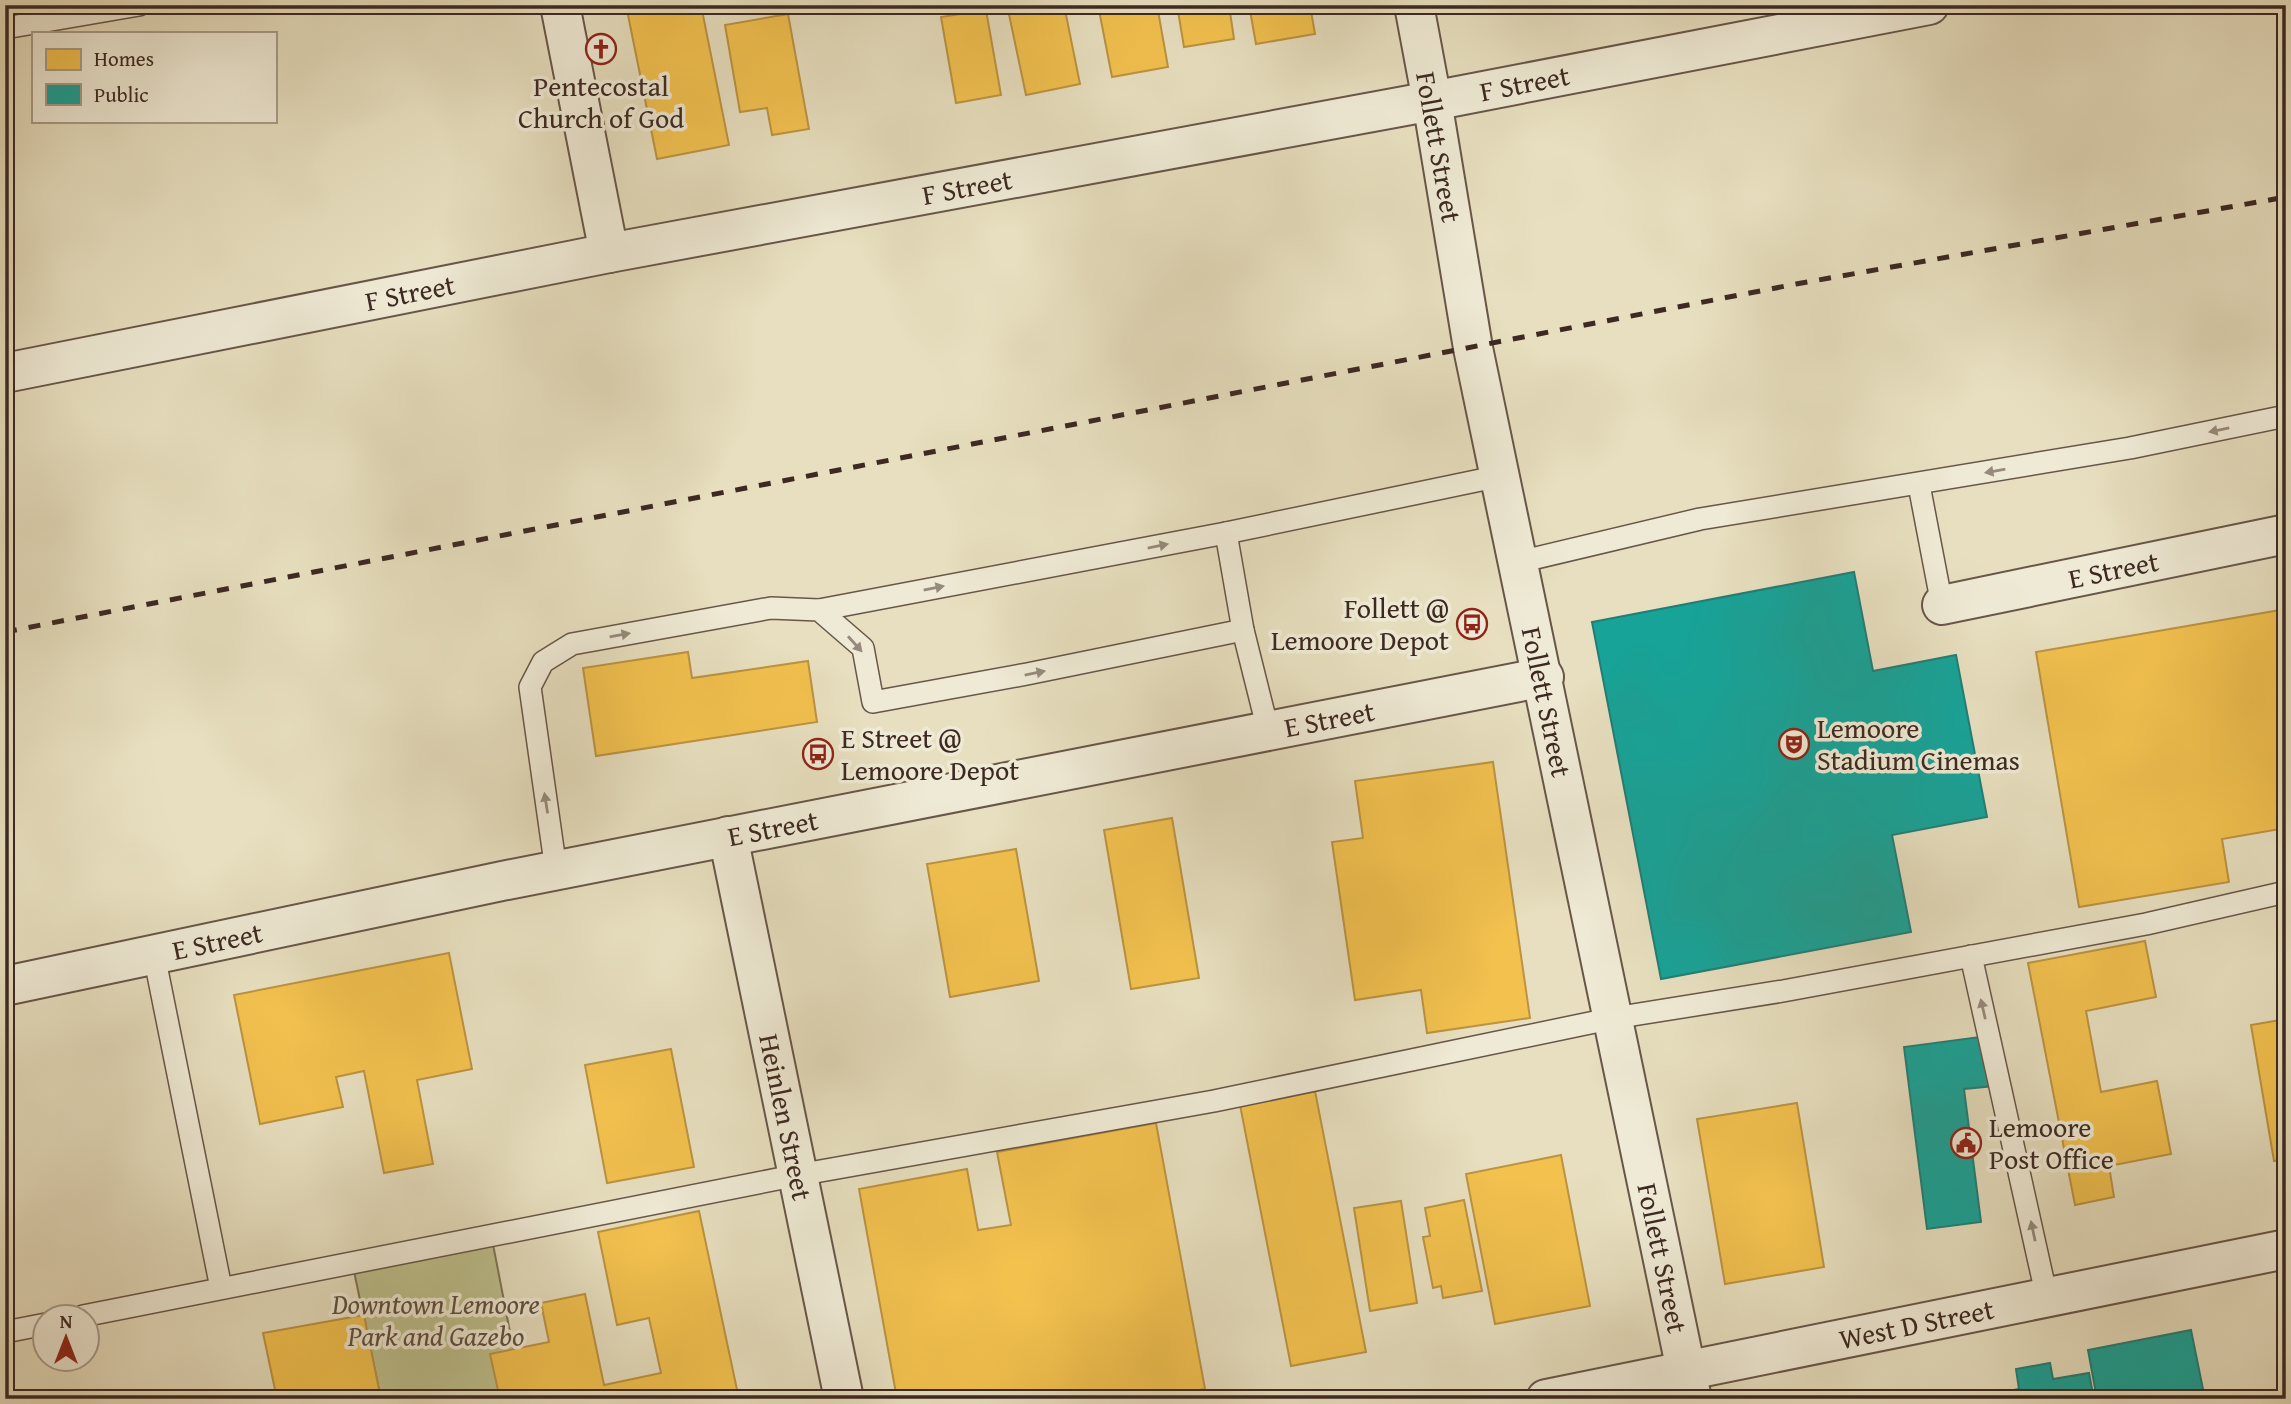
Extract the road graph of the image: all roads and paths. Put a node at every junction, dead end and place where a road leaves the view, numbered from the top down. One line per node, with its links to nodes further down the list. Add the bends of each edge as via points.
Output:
1 (139, 5): 5 (lane)
2 (560, 5): 7 (street)
3 (1415, 5): 6 (street, Follett Street)
4 (1929, 5): 6 (street, F Street)
5 (5, 28)
6 (1432, 101): 7 (street, F Street); 10 (street, Follett Street, via 1473,348)
7 (609, 253): 8 (street, F Street)
8 (5, 373)
9 (2286, 416): 11 (lane, one-way to 11)
10 (1500, 476): 12 (lane); 14 (street, Follett Street)
11 (1919, 485): 14 (lane, via 1700,519); 15 (lane)
12 (1226, 533): 16 (lane, one-way to 12); 17 (lane)
13 (2286, 534): 15 (street, E Street)
14 (1519, 562): 18 (street, Follett Street)
15 (1942, 605)
16 (819, 610): 17 (lane, one-way to 17, via 863,648 873,702); 21 (lane, one-way to 16, via 530,687 543,662 572,644 771,608)
17 (1243, 630): 19 (lane)
18 (1544, 677): 19 (street, E Street); 26 (street, Follett Street)
19 (1268, 730): 20 (street, E Street)
20 (728, 836): 21 (street, E Street); 27 (street, Heinlen Street)
21 (556, 870): 23 (street, E Street)
22 (2286, 892): 24 (lane)
23 (154, 955): 25 (street, E Street); 29 (lane)
24 (1971, 956): 26 (lane); 30 (lane, one-way to 24)
25 (5, 986)
26 (1614, 1018): 27 (lane, via 1214,1101); 34 (street, Follett Street)
27 (798, 1175): 29 (lane); 35 (street, Heinlen Street)
28 (2286, 1249): 30 (street, West D Street)
29 (221, 1288): 31 (lane)
30 (2047, 1298): 34 (street, West D Street)
31 (102, 1313)
32 (32, 1327): 33 (lane)
33 (5, 1332)
34 (1690, 1385): 36 (street, West D Street)
35 (844, 1399)
36 (1546, 1399)

